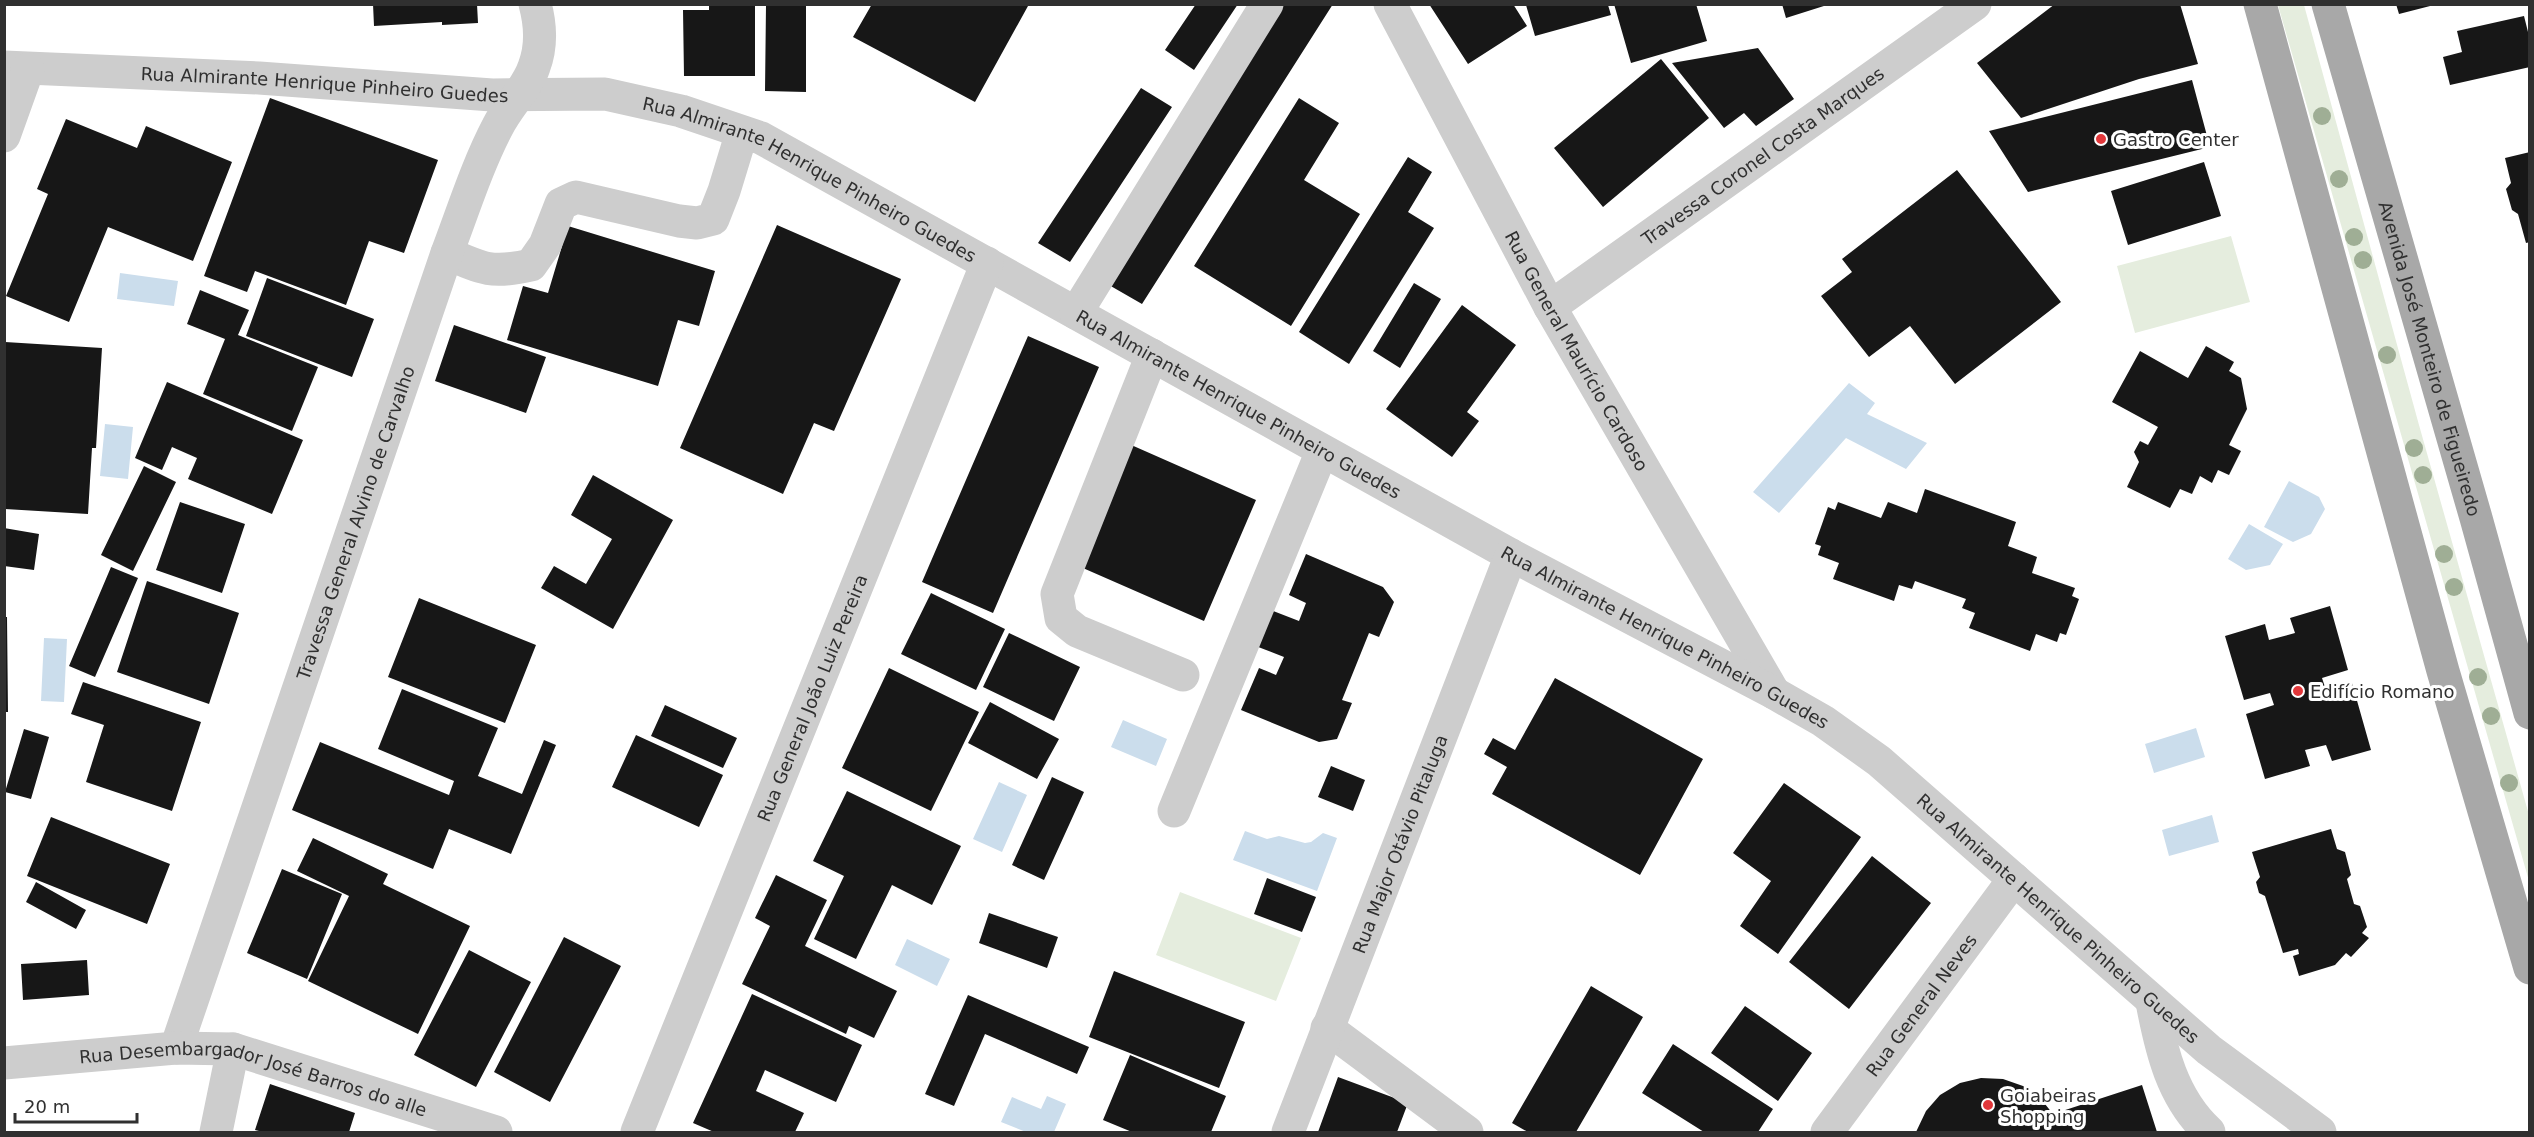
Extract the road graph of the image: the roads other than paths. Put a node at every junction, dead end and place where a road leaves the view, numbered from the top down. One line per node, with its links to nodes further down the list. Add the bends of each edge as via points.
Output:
1 (535, 4): 8 (street, Travessa General Alvino de Carvalho, via 541,25 540,44 534,69)
2 (1267, 4): 14 (street)
3 (1390, 4): 13 (street, Rua General Maurício Cardoso)
4 (1975, 4): 13 (street, Travessa Coronel Costa Marques)
5 (2260, 4): 23 (main road, via 2443,671)
6 (2328, 4): 20 (main road, Avenida José Monteiro de Figueiredo)
7 (16, 68): 8 (street, Rua Almirante Henrique Pinheiro Guedes, via 259,78); 10 (street)
8 (518, 95): 9 (street, Rua Almirante Henrique Pinheiro Guedes, via 605,94 681,111); 11 (street, Travessa General Alvino de Carvalho, via 481,161)
9 (742, 132): 11 (street, via 713,219 697,223 679,221 576,197 561,204 545,245 531,265 506,270 480,268); 12 (street, Rua Almirante Henrique Pinheiro Guedes, via 761,138)
10 (4, 136)
11 (447, 253): 26 (street, Travessa General Alvino de Carvalho)
12 (987, 263): 14 (street, Rua Almirante Henrique Pinheiro Guedes); 31 (street, Rua General João Luiz Pereira)
13 (1551, 307): 19 (street, Rua General Maurício Cardoso)
14 (1076, 313): 15 (street, Rua Almirante Henrique Pinheiro Guedes)
15 (1152, 356): 16 (street, Rua Almirante Henrique Pinheiro Guedes); 18 (street, via 1057,594 1061,618 1077,631)
16 (1322, 451): 17 (street, Rua Almirante Henrique Pinheiro Guedes); 21 (street)
17 (1511, 555): 19 (street, Rua Almirante Henrique Pinheiro Guedes); 25 (street, Rua Major Otávio Pitaluga)
18 (1183, 675)
19 (1774, 693): 22 (street, Rua Almirante Henrique Pinheiro Guedes, via 1823,721 1879,761)
20 (2529, 713)
21 (1173, 811)
22 (2014, 879): 24 (street, Rua Almirante Henrique Pinheiro Guedes); 34 (street, Rua General Neves)
23 (2529, 968)
24 (2152, 1002): 35 (street, via 2170,1075 2182,1101); 36 (street, Rua Almirante Henrique Pinheiro Guedes, via 2209,1050)
25 (1327, 1028): 32 (street, Rua Major Otávio Pitaluga); 33 (street)
26 (177, 1048): 27 (street, Rua Desembargador José Barros do alle); 28 (street, Rua Desembargador José Barros do alle)
27 (233, 1049): 29 (street); 30 (street, Rua Desembargador José Barros do alle)
28 (4, 1063)
29 (216, 1132)
30 (496, 1132)
31 (637, 1132)
32 (1288, 1132)
33 (1467, 1132)
34 (1827, 1132)
35 (2209, 1132)
36 (2320, 1132)

